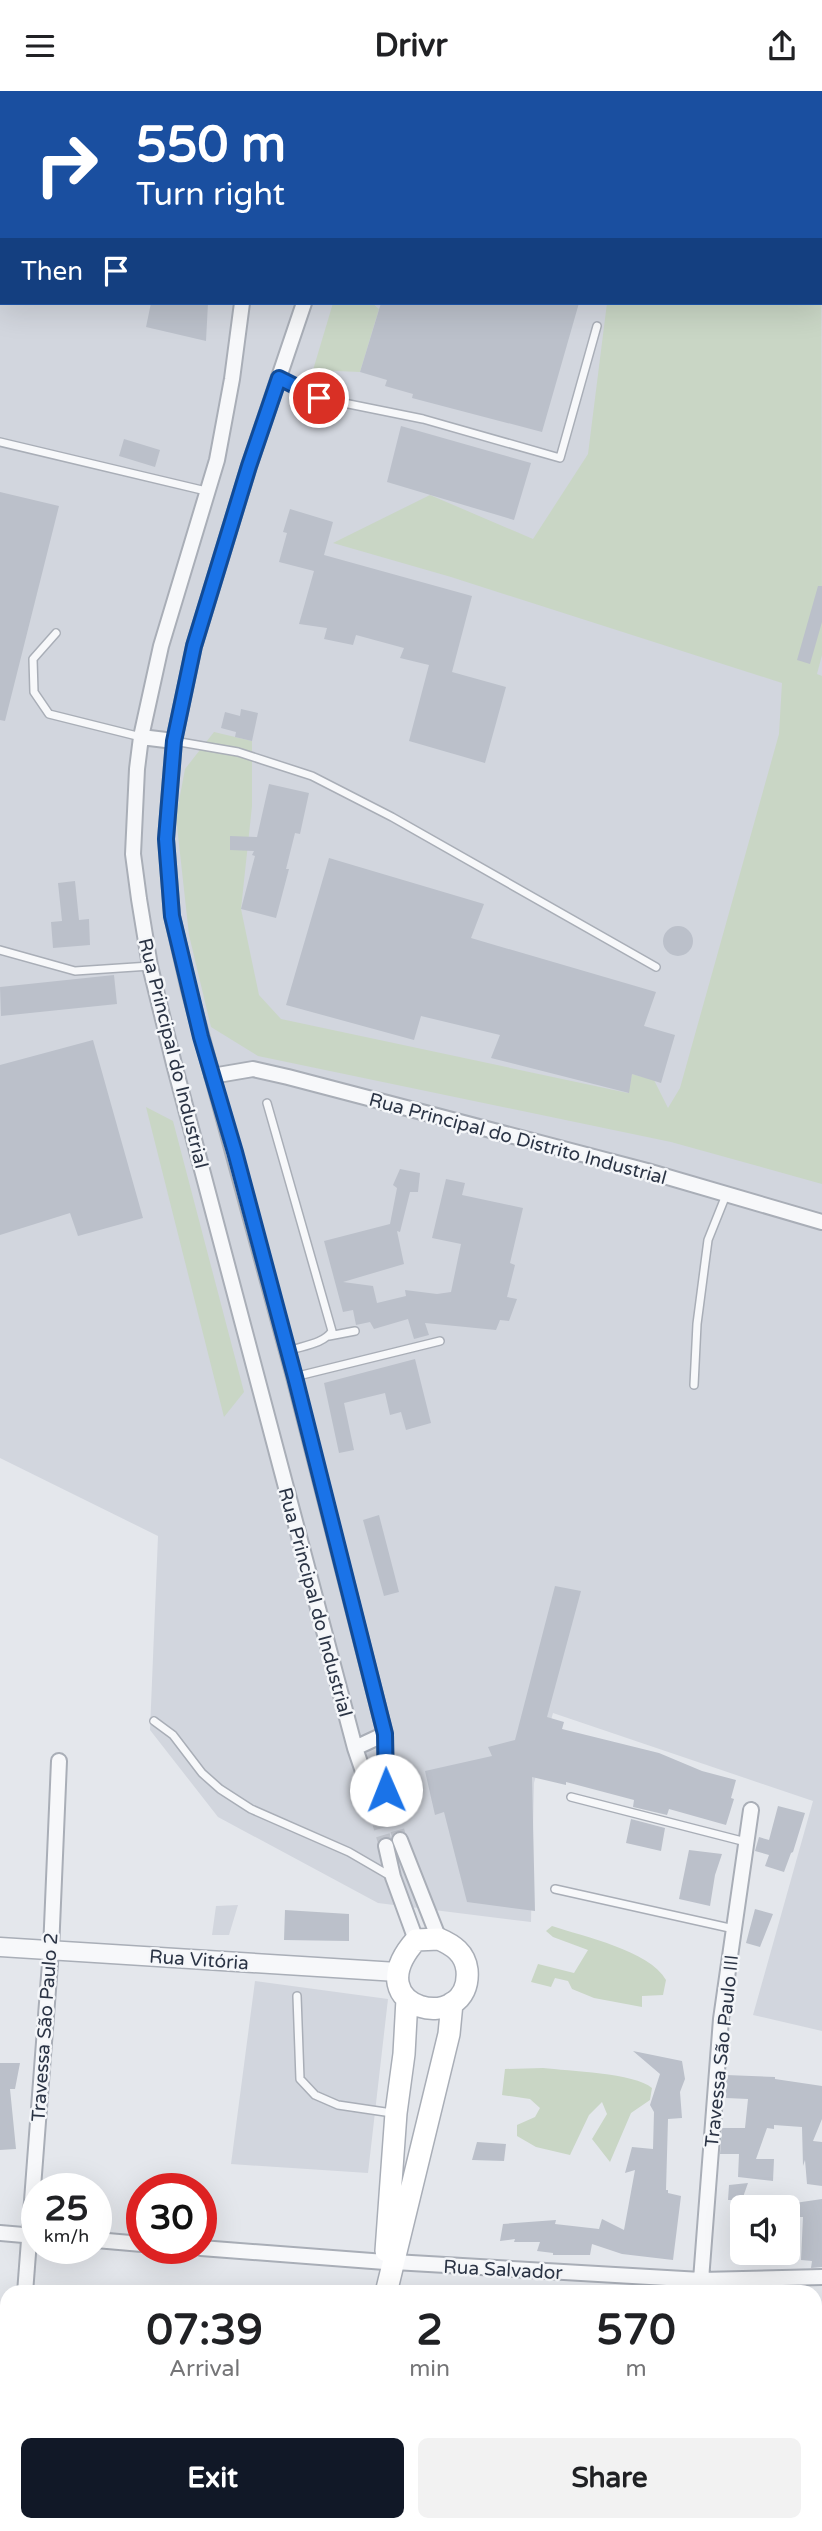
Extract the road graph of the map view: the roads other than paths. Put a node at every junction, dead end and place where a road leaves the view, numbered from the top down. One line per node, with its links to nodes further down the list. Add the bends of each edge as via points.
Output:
1 (242, 305): 6 (street, Rua Principal do Industrial, via 217,460)
2 (303, 305): 4 (street, Rua Principal do Industrial)
3 (597, 326): 4 (lane, via 560,459 423,419 319,398)
4 (279, 378): 9 (street, Rua Principal do Industrial, via 194,646)
5 (0, 442): 6 (lane)
6 (206, 491): 8 (street, Rua Principal do Industrial, via 160,646)
7 (56, 633): 8 (lane, via 33,659 34,692 49,714)
8 (141, 737): 9 (street); 11 (street, Rua Principal do Industrial, via 133,854)
9 (174, 741): 12 (lane, via 238,751 312,776); 13 (street, Rua Principal do Industrial, via 166,839 172,916)
10 (0, 950): 11 (lane, via 75,971)
11 (150, 966): 25 (street, Rua Principal do Industrial)
12 (656, 967)
13 (212, 1076): 15 (street, Rua Principal do Distrito Industrial, via 253,1069); 20 (street, Rua Principal do Industrial)
14 (267, 1103): 18 (lane, via 332,1331)
15 (726, 1195): 16 (street, Rua Principal do Distrito Industrial); 22 (lane, via 708,1240)
16 (822, 1222)
17 (355, 1331): 18 (lane)
18 (329, 1336): 20 (lane)
19 (440, 1341): 21 (lane)
20 (288, 1350): 21 (street, Rua Principal do Industrial)
21 (295, 1377): 24 (street, Rua Principal do Industrial)
22 (694, 1385)
23 (154, 1721): 34 (lane, via 173,1735 220,1789 251,1809 349,1852)
24 (385, 1734): 25 (street); 27 (street, Rua Principal do Industrial)
25 (355, 1748): 28 (street, Rua Principal do Industrial)
26 (59, 1761): 40 (street, Travessa São Paulo 2)
27 (386, 1790)
28 (371, 1795)
29 (571, 1797): 32 (lane)
30 (751, 1810): 32 (street, Travessa São Paulo III)
31 (400, 1840): 38 (street)
32 (746, 1842): 36 (street, Travessa São Paulo III)
33 (386, 1846): 34 (street)
34 (393, 1877): 37 (street)
35 (555, 1889): 36 (lane)
36 (734, 1929): 56 (street, Travessa São Paulo III, via 721,2018)
37 (416, 1940): 38 (main road); 41 (main road, via 403,1955)
38 (439, 1940): 44 (main road, via 452,1944 467,1967 462,1993)
39 (0, 1947): 40 (street, Rua Vitória)
40 (51, 1950): 41 (street, Rua Vitória); 46 (street, Travessa São Paulo 2)
41 (397, 1972): 43 (main road)
42 (297, 1996): 45 (lane, via 300,2079 315,2095 338,2105)
43 (407, 1999): 44 (main road, via 430,2009); 45 (main road)
44 (452, 2003): 50 (main road, via 449,2034)
45 (396, 2113): 50 (main road)
46 (37, 2173)
47 (0, 2233): 48 (street)
48 (21, 2235)
49 (217, 2249): 50 (street, Rua Salvador)
50 (389, 2262): 54 (main road); 55 (street, Rua Salvador)
51 (29, 2264): 53 (street, Travessa São Paulo 2)
52 (822, 2277): 57 (street, Rua Salvador)
53 (26, 2285)
54 (385, 2285)
55 (688, 2285)
56 (701, 2285)
57 (714, 2285)

